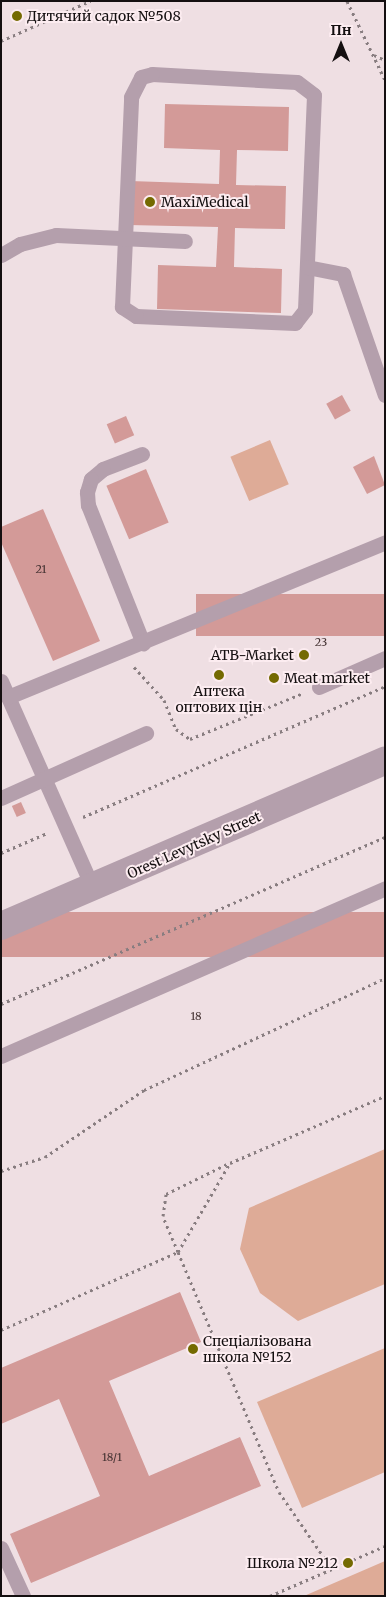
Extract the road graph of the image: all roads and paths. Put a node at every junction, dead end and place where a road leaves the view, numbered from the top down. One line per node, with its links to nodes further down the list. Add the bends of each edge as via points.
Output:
1 (90, 1): 3 (path)
2 (347, 1): 4 (path)
3 (1, 41)
4 (373, 55): 5 (path); 6 (path)
5 (385, 60)
6 (385, 80)
7 (123, 236): 8 (lane); 9 (lane, via 56,235 20,244); 10 (lane, via 120,297 122,307 136,316 295,323 305,310); 10 (lane, via 131,97 141,77 296,82 307,87 317,105)
8 (185, 241)
9 (1, 255)
10 (307, 267): 11 (lane, via 344,274)
11 (385, 395)
12 (142, 454): 14 (lane, via 103,469 91,479 87,492 88,505)
13 (385, 542): 14 (lane)
14 (143, 643): 15 (lane)
15 (120, 652): 19 (path, via 164,700 176,728 190,739); 20 (lane)
16 (385, 658): 19 (lane)
17 (1, 681): 20 (lane)
18 (385, 686): 24 (path)
19 (319, 687)
20 (8, 697): 24 (lane)
21 (146, 733): 23 (lane)
22 (385, 761): 28 (street, Orest Levytsky Street)
23 (1, 798)
24 (65, 825): 26 (path); 28 (lane)
25 (385, 837): 31 (path)
26 (1, 853)
27 (385, 888): 32 (lane)
28 (93, 889): 29 (street, Orest Levytsky Street)
29 (1, 926)
30 (385, 978): 35 (path, via 144,1090 45,1157)
31 (1, 1004)
32 (1, 1056)
33 (385, 1096): 34 (path)
34 (230, 1163): 36 (path); 36 (path, via 166,1194 163,1216)
35 (1, 1171)
36 (178, 1252): 37 (path); 40 (path, via 279,1492)
37 (1, 1330)
38 (385, 1546): 40 (path)
39 (1, 1548): 41 (lane)
40 (332, 1569): 42 (path)
41 (23, 1596)
42 (270, 1596)

